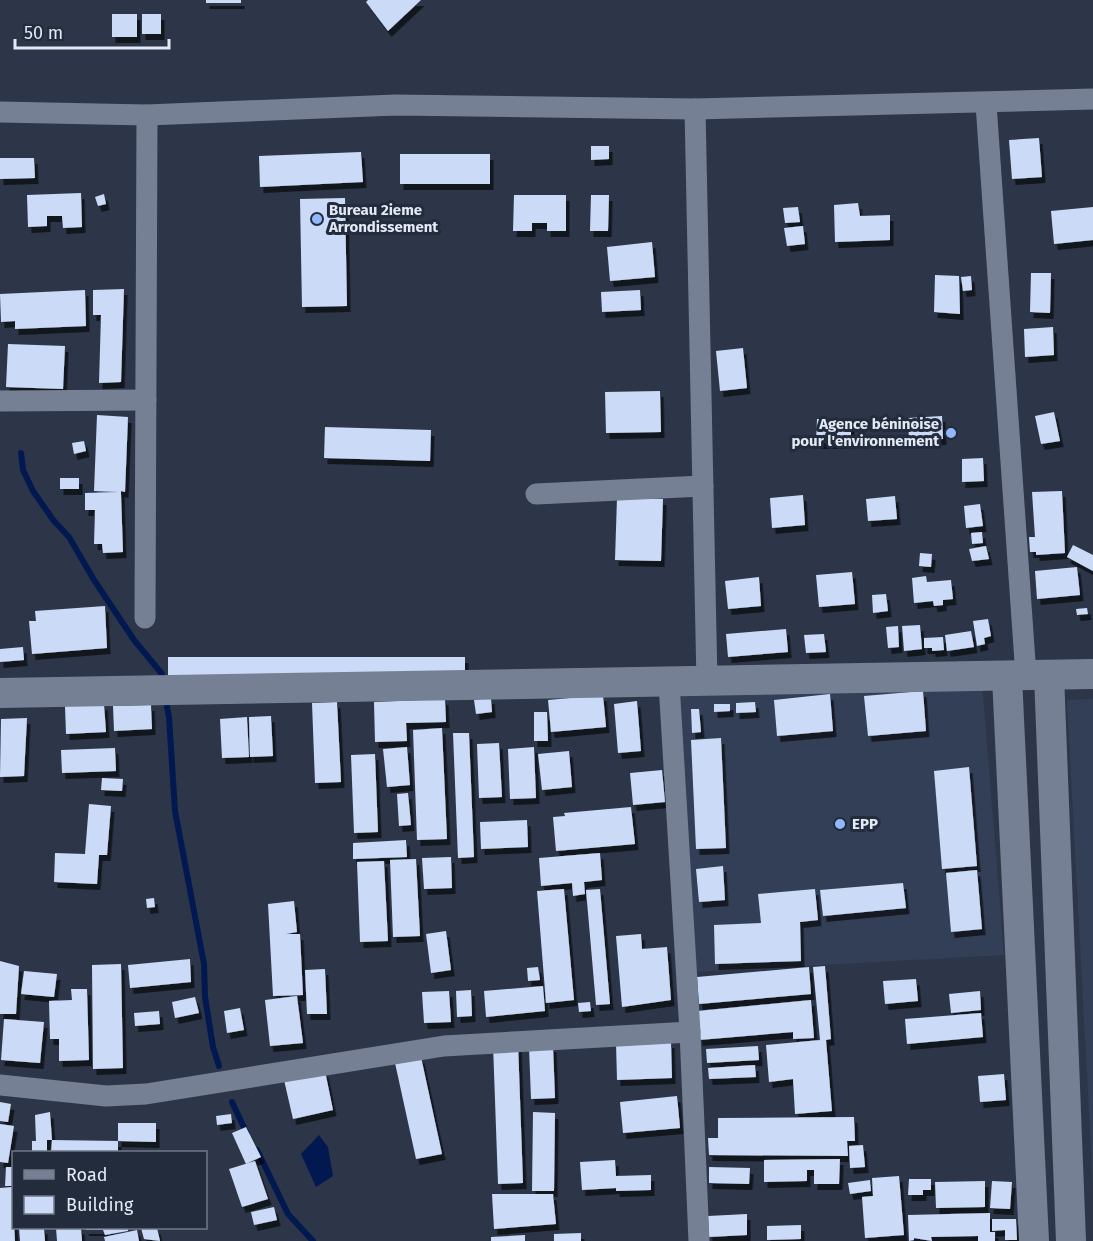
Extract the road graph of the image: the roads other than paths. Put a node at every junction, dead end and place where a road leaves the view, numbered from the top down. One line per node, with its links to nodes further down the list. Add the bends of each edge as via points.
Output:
1 (1093, 99): 2 (street)
2 (986, 104): 3 (street); 12 (street)
3 (695, 109): 5 (street, via 396,105); 8 (street)
4 (0, 112): 5 (street)
5 (147, 115): 6 (street)
6 (146, 400): 7 (street); 10 (street)
7 (0, 401)
8 (703, 486): 9 (street); 13 (street)
9 (536, 494)
10 (145, 618)
11 (1093, 674): 12 (street)
12 (1028, 676): 13 (street); 19 (street); 20 (street)
13 (707, 682): 14 (street)
14 (669, 683): 15 (street); 16 (street)
15 (0, 693)
16 (690, 1032): 17 (street, via 444,1046 146,1094 106,1096); 18 (street)
17 (0, 1085)
18 (699, 1241)
19 (1034, 1241)
20 (1071, 1241)

